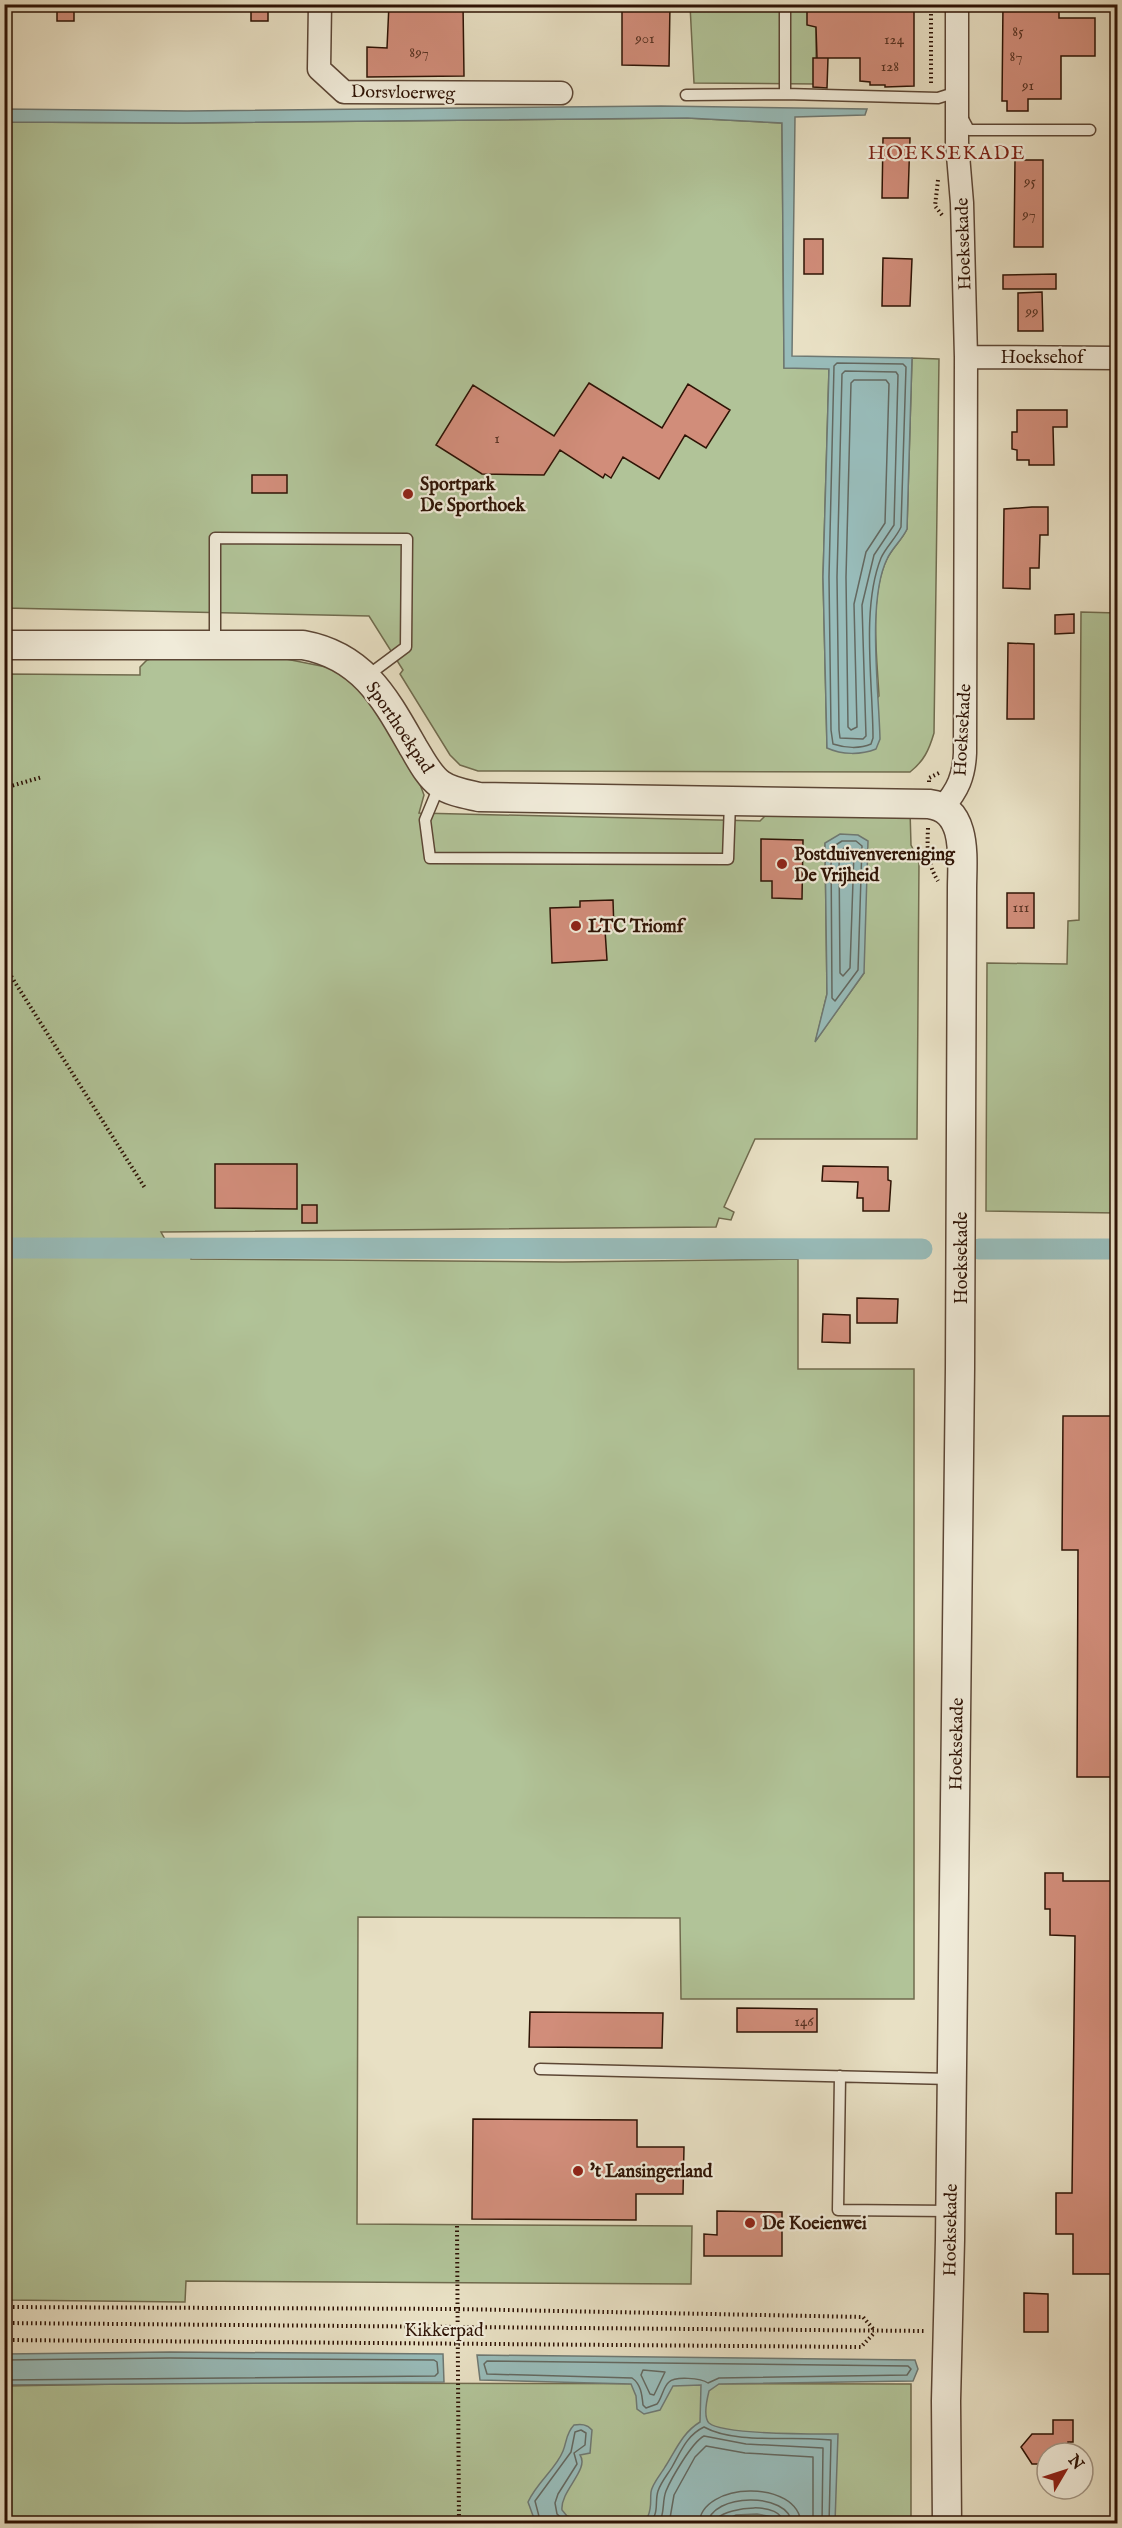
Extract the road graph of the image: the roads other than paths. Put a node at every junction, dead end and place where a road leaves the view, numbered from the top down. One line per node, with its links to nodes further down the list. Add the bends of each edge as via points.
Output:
1 (320, 4): 4 (street, Dorsvloerweg, via 319,69 344,92)
2 (785, 4): 5 (lane)
3 (957, 4): 7 (street, Hoeksekade)
4 (561, 93)
5 (785, 94): 6 (lane); 7 (lane)
6 (686, 95)
7 (951, 99): 8 (lane, via 969,130); 9 (street, Hoeksekade)
8 (1090, 130)
9 (966, 357): 10 (street, Hoeksehof); 16 (street, Hoeksekade, via 964,765 958,787)
10 (1118, 358)
11 (4, 645): 12 (street, Sporthoekpad)
12 (215, 645): 13 (street, Sporthoekpad, via 303,645 325,649); 13 (lane, via 215,538 407,539 406,647)
13 (367, 677): 14 (street, Sporthoekpad, via 387,701 427,771)
14 (440, 784): 15 (street, Sporthoekpad, via 479,797); 15 (lane, via 425,820 430,858 728,859)
15 (730, 801): 16 (street, Sporthoekpad)
16 (943, 807): 19 (street, Hoeksekade, via 961,836 962,889)
17 (540, 2069): 18 (lane)
18 (840, 2076): 19 (lane); 20 (lane, via 838,2210)
19 (951, 2079): 20 (street, Hoeksekade)
20 (950, 2211): 21 (street, Hoeksekade)
21 (947, 2523)

